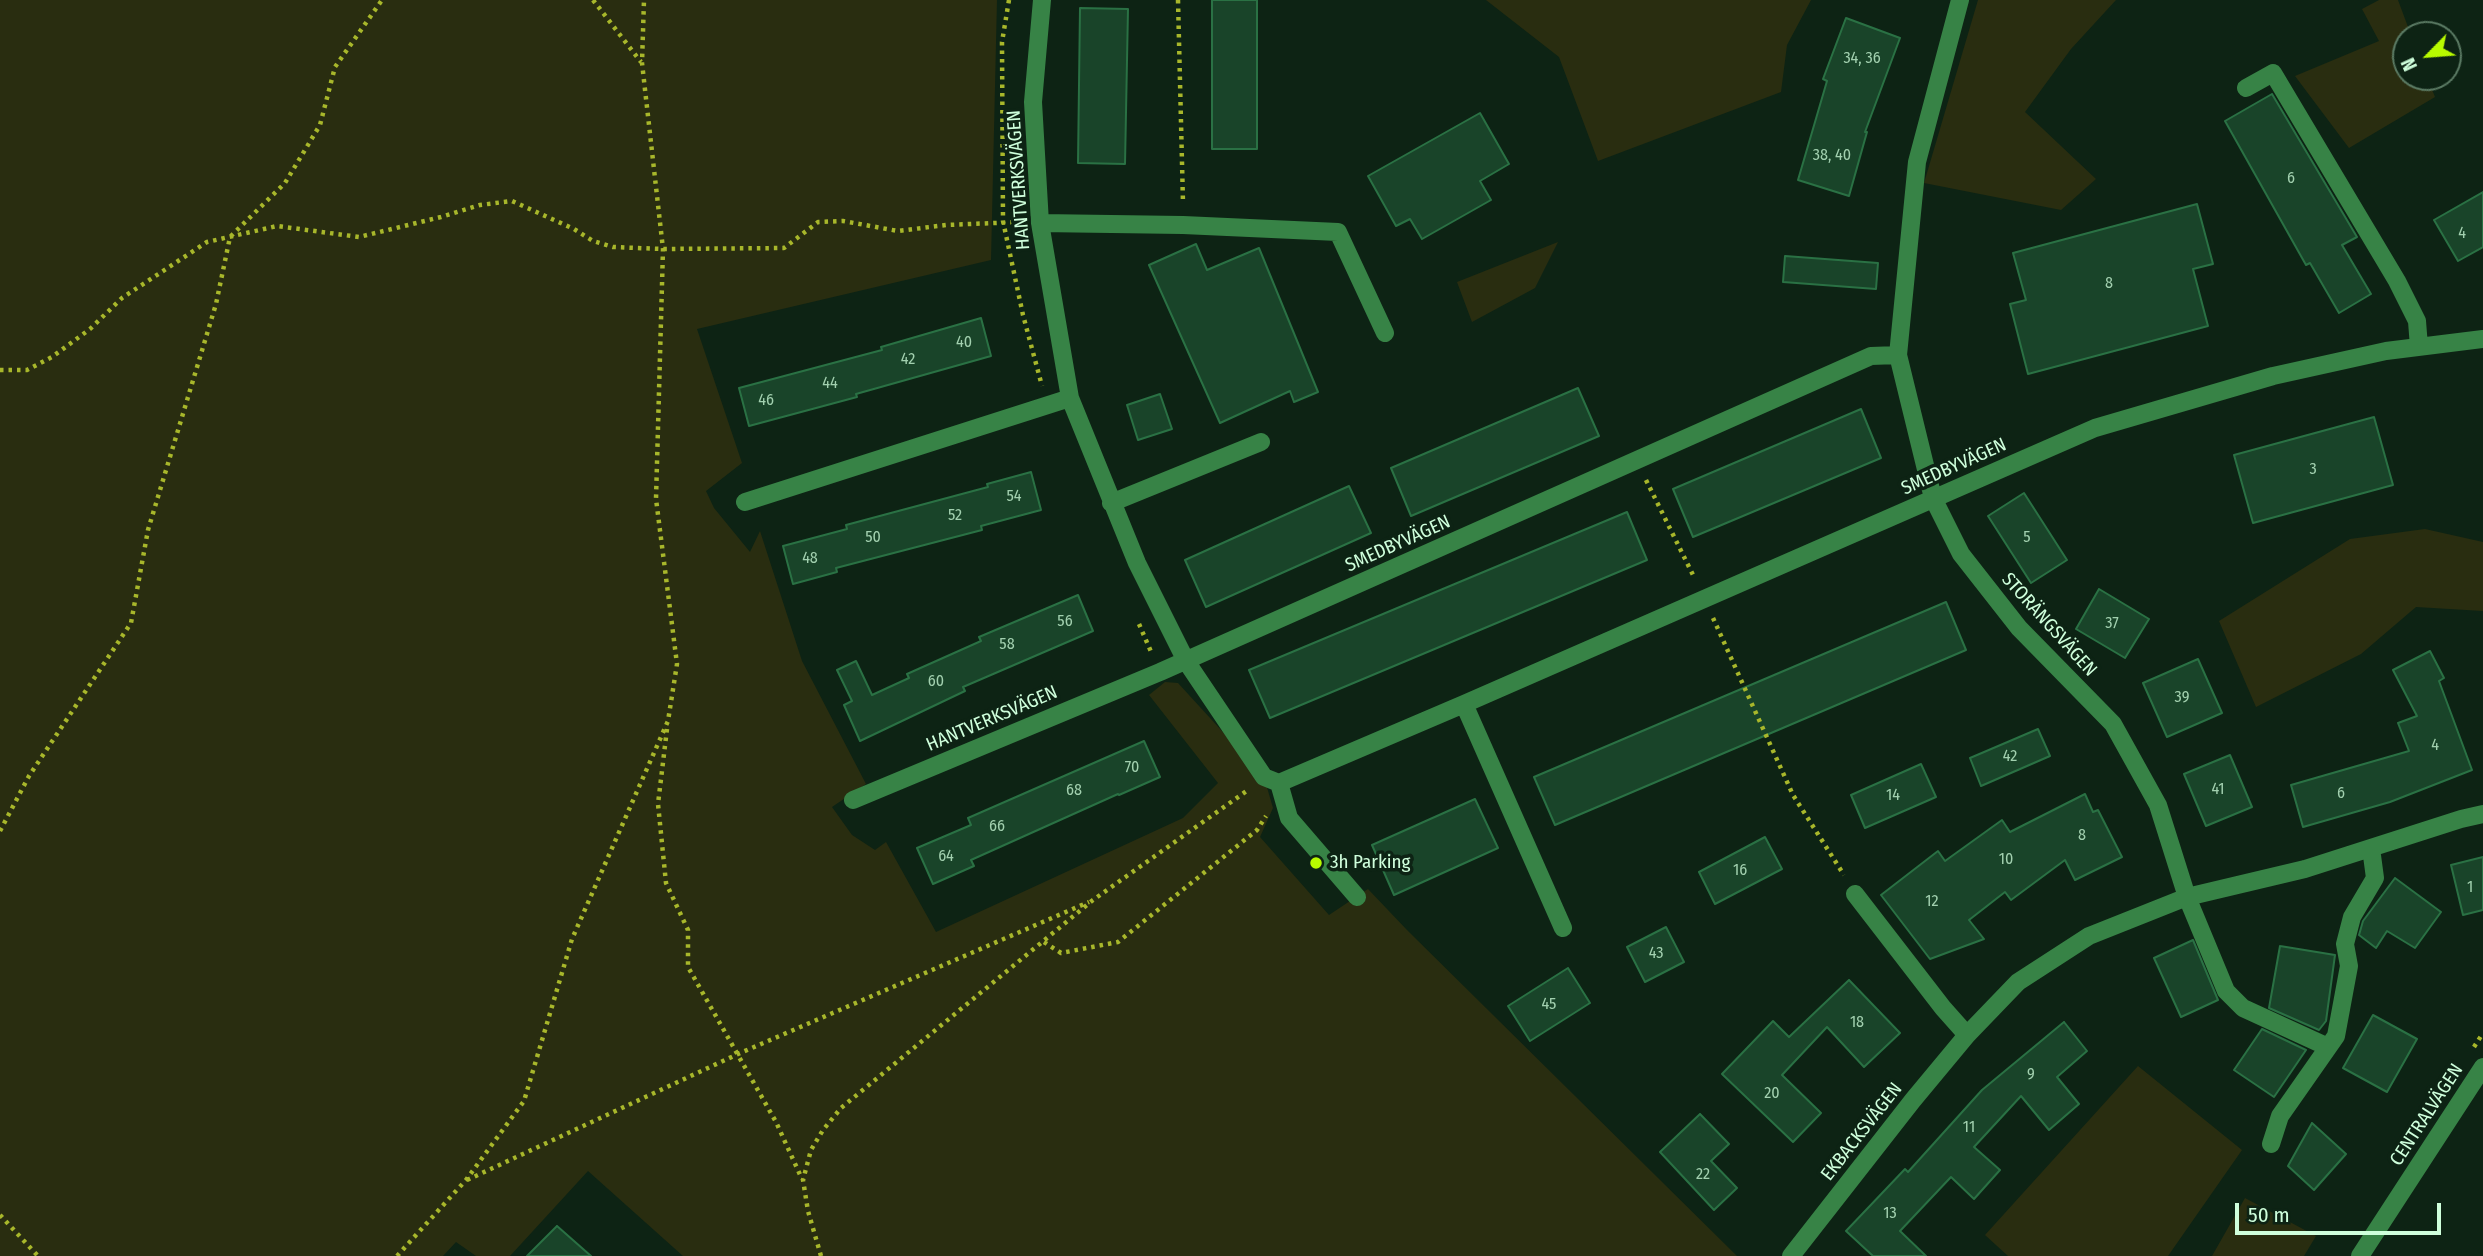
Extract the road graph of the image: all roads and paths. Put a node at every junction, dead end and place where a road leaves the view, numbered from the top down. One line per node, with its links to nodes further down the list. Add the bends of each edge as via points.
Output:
1 (382, 0): 11 (path, via 335,67 320,125 285,183)
2 (593, 0): 7 (path)
3 (644, 0): 7 (path)
4 (1042, 0): 9 (street, HANTVERKSVÄGEN, via 1034,103)
5 (1178, 0): 10 (path)
6 (1960, 0): 16 (street, STORÄNGSVÄGEN, via 1917,162)
7 (642, 63): 12 (path)
8 (2246, 88): 15 (street, via 2273,73 2397,281 2417,321)
9 (1040, 223): 10 (street); 12 (path, via 1003,221 898,230 818,222 784,248); 18 (street, HANTVERKSVÄGEN)
10 (1184, 225): 13 (street, via 1338,232)
11 (230, 237): 12 (path, via 277,226 359,237 512,201 593,241); 17 (path, via 207,242 122,298 52,357 27,370); 33 (path, via 216,304 148,530 131,623 29,776)
12 (663, 250): 27 (path, via 656,499 677,664)
13 (1385, 333)
14 (2483, 339): 15 (street, SMEDBYVÄGEN)
15 (2419, 347): 21 (street, SMEDBYVÄGEN, via 2273,376 2095,428)
16 (1898, 355): 20 (street, SMEDBYVÄGEN, via 1871,356); 21 (street, STORÄNGSVÄGEN)
17 (0, 370)
18 (1070, 398): 22 (street); 23 (street, HANTVERKSVÄGEN)
19 (1261, 442): 23 (street)
20 (1636, 461): 24 (path); 25 (street, SMEDBYVÄGEN)
21 (1933, 498): 24 (street, SMEDBYVÄGEN); 37 (street, STORÄNGSVÄGEN, via 1961,554 2019,628 2113,724 2158,805)
22 (745, 502)
23 (1111, 503): 25 (street, HANTVERKSVÄGEN)
24 (1705, 599): 26 (street, SMEDBYVÄGEN); 35 (path, via 1793,795)
25 (1186, 661): 28 (street, HANTVERKSVÄGEN, via 1265,777); 30 (street, HANTVERKSVÄGEN)
26 (1464, 704): 28 (street, SMEDBYVÄGEN); 39 (street)
27 (668, 721): 43 (path, via 658,804 666,883 688,930 688,967); 46 (path, via 572,939 524,1101)
28 (1279, 783): 36 (street, via 1289,818)
29 (1257, 796): 38 (path, via 1251,788)
30 (853, 800)
31 (1268, 812): 40 (path, via 1257,830 1118,942 1061,953)
32 (2483, 814): 34 (street, EKBACKSVÄGEN)
33 (0, 831)
34 (2371, 848): 37 (street, EKBACKSVÄGEN); 42 (street, via 2375,878 2352,917 2345,944 2349,966 2336,1036)
35 (1856, 894): 41 (street)
36 (1357, 897)
37 (2187, 897): 41 (street, EKBACKSVÄGEN, via 2089,936 2018,982); 42 (street, via 2226,991 2243,1008)
38 (1093, 900): 40 (path); 43 (path)
39 (1563, 928)
40 (1044, 942): 47 (path, via 841,1108 811,1150)
41 (1967, 1035): 52 (street, EKBACKSVÄGEN)
42 (2328, 1047): 45 (street, via 2280,1116)
43 (738, 1054): 46 (path); 47 (path)
44 (2483, 1067): 53 (street, CENTRALVÄGEN)
45 (2271, 1144)
46 (467, 1180): 50 (path)
47 (803, 1180): 51 (path)
48 (0, 1215): 49 (path)
49 (38, 1256)
50 (397, 1256)
51 (821, 1256)
52 (1791, 1256)
53 (2360, 1256)

